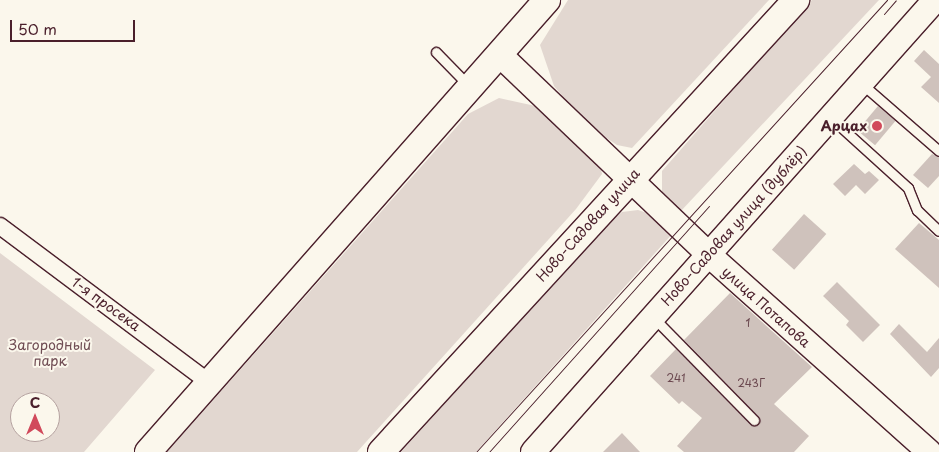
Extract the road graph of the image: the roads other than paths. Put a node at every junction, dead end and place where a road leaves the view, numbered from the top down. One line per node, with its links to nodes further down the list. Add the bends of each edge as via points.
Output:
1 (547, 0): 5 (main road)
2 (796, 0): 10 (main road, Ново-Садовая улица)
3 (935, 0): 6 (street, Ново-Садовая улица (дублёр))
4 (436, 52): 7 (lane)
5 (499, 54): 7 (main road); 10 (street, улица Потапова)
6 (861, 83): 8 (street, Ново-Садовая улица (дублёр)); 9 (lane)
7 (470, 87): 15 (main road)
8 (831, 118): 12 (lane, via 908,188 917,210); 13 (street, Ново-Садовая улица (дублёр))
9 (939, 151)
10 (629, 179): 13 (street, улица Потапова); 18 (main road, Ново-Садовая улица)
11 (0, 226): 15 (street, 1-я просека)
12 (939, 231)
13 (709, 255): 14 (street, Ново-Садовая улица (дублёр)); 20 (street, улица Потапова)
14 (654, 317): 16 (lane); 19 (street, Ново-Садовая улица (дублёр))
15 (210, 383): 17 (main road)
16 (754, 420)
17 (148, 452)
18 (381, 452)
19 (533, 452)
20 (929, 452)

